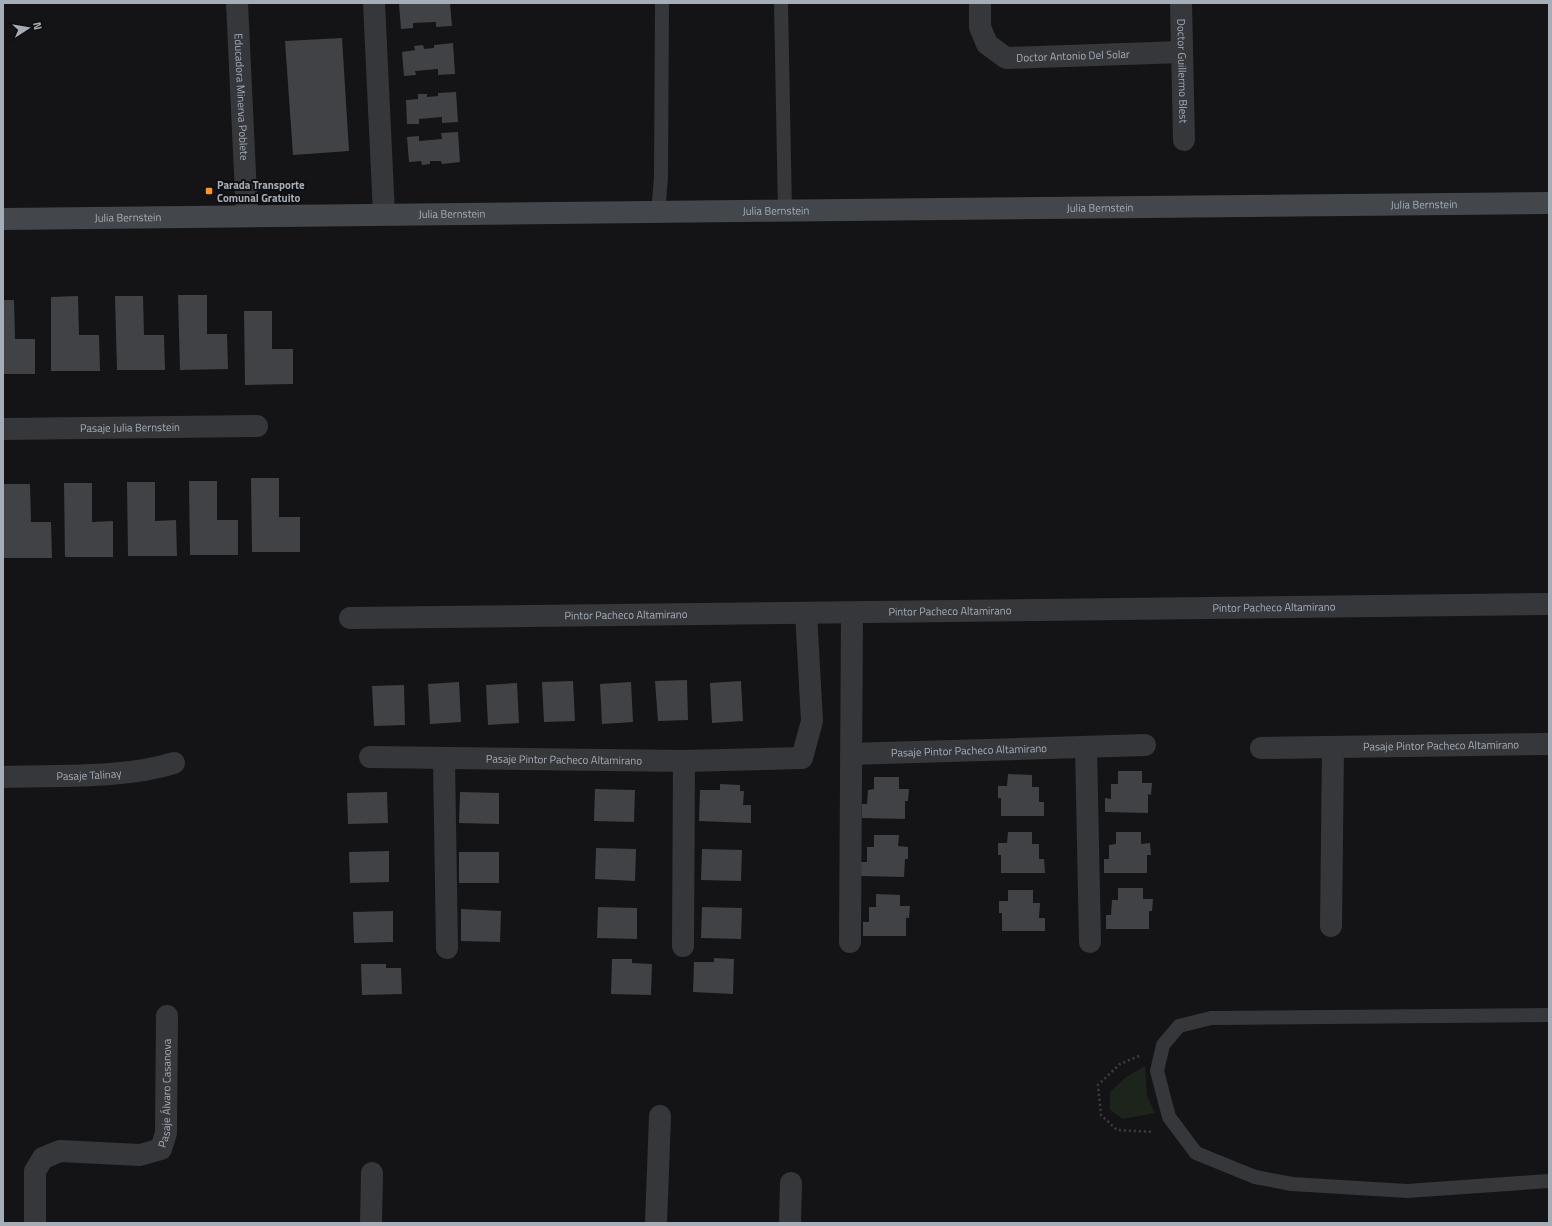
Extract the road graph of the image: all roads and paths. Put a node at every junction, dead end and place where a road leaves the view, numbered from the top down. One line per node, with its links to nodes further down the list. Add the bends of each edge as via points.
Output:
1 (237, 3): 13 (street, Educadora Minerva Poblete)
2 (374, 3): 12 (street)
3 (662, 3): 11 (lane, via 661,177)
4 (781, 3): 10 (lane)
5 (980, 3): 7 (street, Doctor Antonio Del Solar, via 980,27 987,44 1006,58)
6 (1181, 3): 7 (street, Doctor Guillermo Blest)
7 (1182, 52): 8 (street, Doctor Guillermo Blest)
8 (1184, 140)
9 (1549, 203): 10 (street, Julia Bernstein)
10 (785, 212): 11 (street, Julia Bernstein)
11 (658, 213): 12 (street, Julia Bernstein)
12 (384, 214): 13 (street, Julia Bernstein)
13 (247, 216): 14 (street, Julia Bernstein)
14 (3, 219)
15 (257, 426): 16 (street, Pasaje Julia Bernstein)
16 (3, 429)
17 (1549, 604): 19 (street, Pintor Pacheco Altamirano)
18 (806, 613): 19 (street, Pintor Pacheco Altamirano); 20 (street, Pintor Pacheco Altamirano); 29 (street, Pasaje Pintor Pacheco Altamirano, via 812,721 802,758)
19 (852, 613): 26 (street)
20 (350, 618)
21 (1549, 744): 25 (street, Pasaje Pintor Pacheco Altamirano)
22 (1144, 745): 23 (street, Pasaje Pintor Pacheco Altamirano)
23 (1086, 747): 26 (street, Pasaje Pintor Pacheco Altamirano); 34 (street)
24 (1261, 748): 25 (street, Pasaje Pintor Pacheco Altamirano)
25 (1333, 748): 32 (street)
26 (851, 754): 33 (street)
27 (370, 757): 28 (street, Pasaje Pintor Pacheco Altamirano)
28 (444, 759): 29 (street, Pasaje Pintor Pacheco Altamirano); 36 (street)
29 (684, 761): 35 (street)
30 (174, 763): 31 (street, Pasaje Talinay, via 132,773)
31 (3, 777)
32 (1331, 926)
33 (850, 942)
34 (1090, 942)
35 (683, 946)
36 (447, 948)
37 (1549, 1015): 39 (lane, via 1211,1018 1180,1026 1163,1045)
38 (167, 1016): 45 (street, Pasaje Álvaro Casanova, via 166,1133 161,1149 140,1155 60,1150 43,1158 35,1172)
39 (1162, 1050): 41 (lane, via 1157,1071 1169,1117); 41 (path, via 1145,1053 1120,1064 1098,1086 1101,1115 1117,1130)
40 (660, 1116): 47 (street)
41 (1182, 1134): 43 (lane, via 1196,1153 1255,1177 1292,1184 1407,1191)
42 (372, 1173): 46 (street)
43 (1549, 1181)
44 (791, 1183): 48 (street)
45 (35, 1223)
46 (371, 1223)
47 (656, 1223)
48 (790, 1223)

